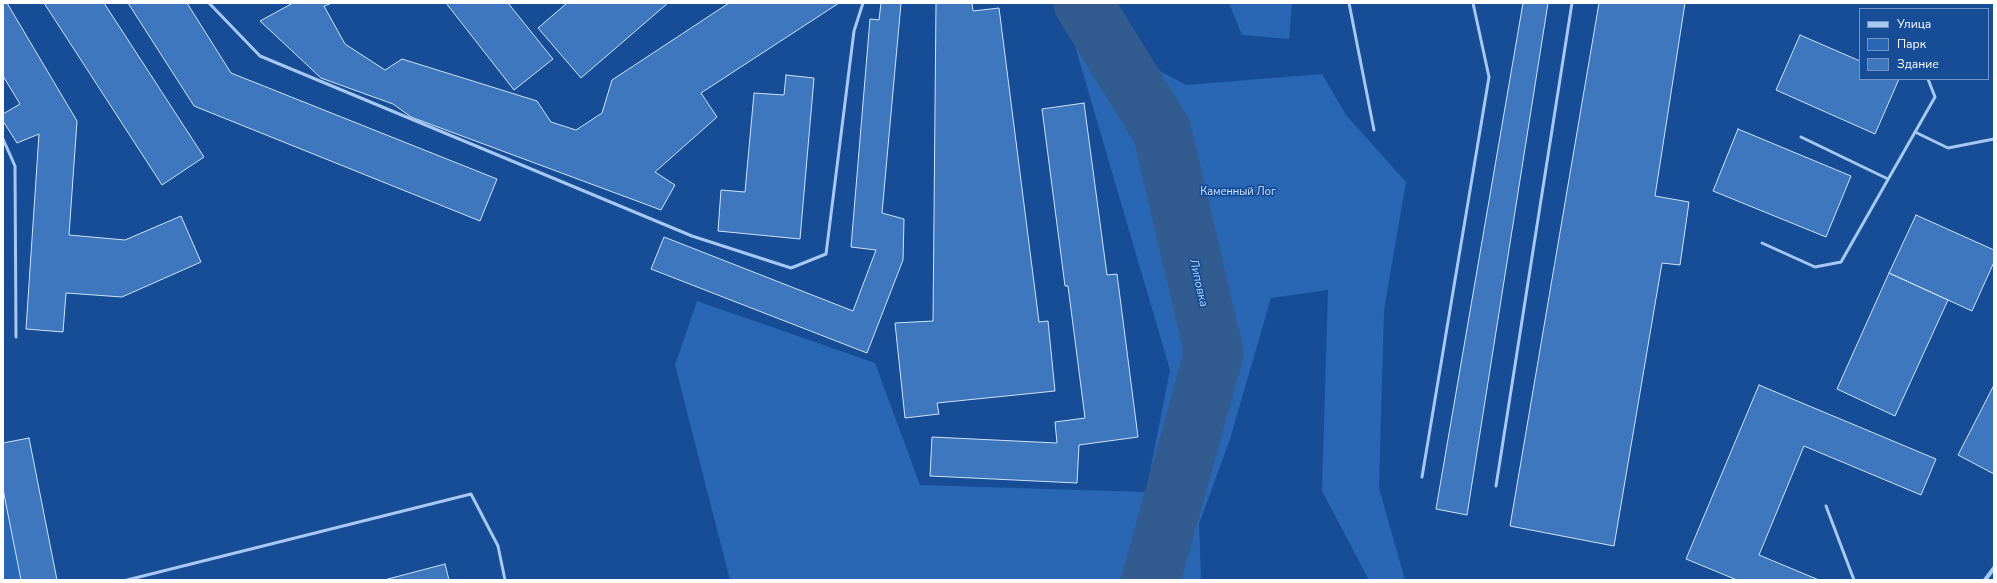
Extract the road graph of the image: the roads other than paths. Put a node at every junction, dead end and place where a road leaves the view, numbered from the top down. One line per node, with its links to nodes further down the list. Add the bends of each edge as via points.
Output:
1 (209, 3): 2 (lane, via 260,56 692,236 791,268 826,254 854,31)
2 (863, 3)
3 (1349, 3): 7 (lane)
4 (1473, 3): 15 (lane, via 1489,77)
5 (1572, 3): 16 (lane)
6 (1928, 80): 8 (lane, via 1935,96)
7 (1374, 130)
8 (1915, 132): 11 (lane, via 1948,148); 12 (lane)
9 (1801, 137): 12 (lane)
10 (3, 139): 14 (lane, via 15,166)
11 (1994, 139)
12 (1888, 179): 13 (lane, via 1841,262 1815,267)
13 (1762, 243)
14 (16, 338)
15 (1422, 477)
16 (1496, 486)
17 (1826, 506): 21 (lane)
18 (1994, 568): 22 (street)
19 (127, 580): 20 (lane, via 471,494 498,546)
20 (505, 580)
21 (1854, 580)
22 (1985, 580)

